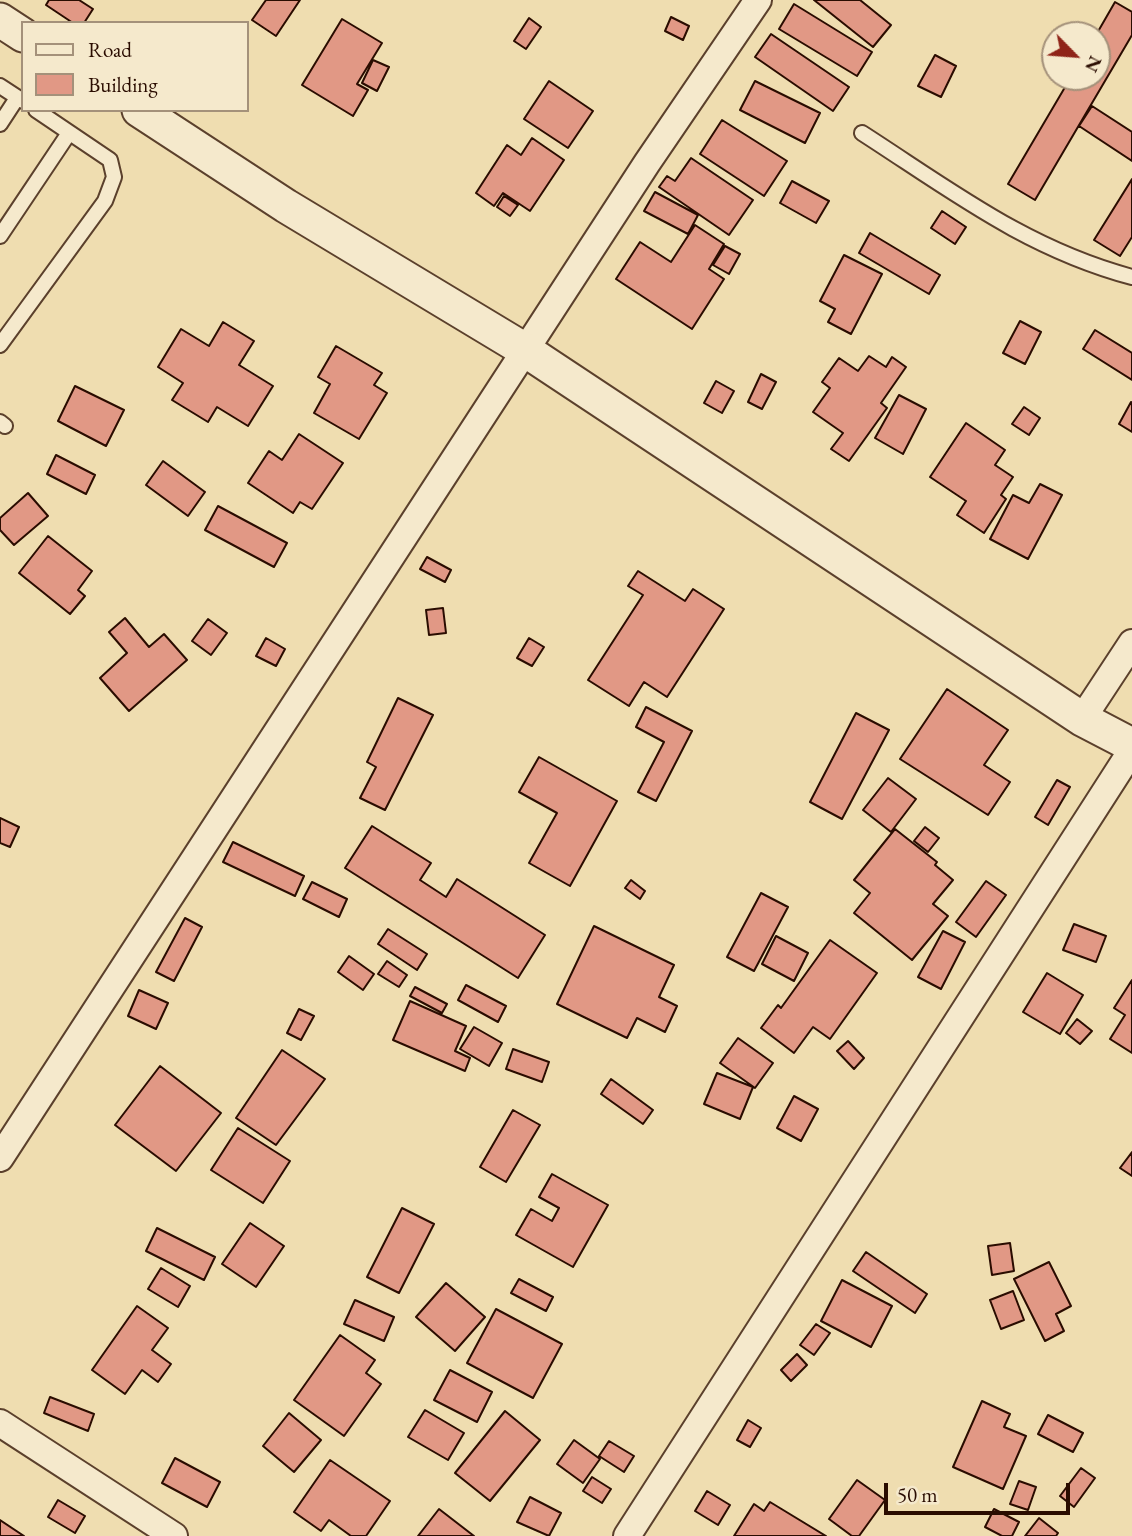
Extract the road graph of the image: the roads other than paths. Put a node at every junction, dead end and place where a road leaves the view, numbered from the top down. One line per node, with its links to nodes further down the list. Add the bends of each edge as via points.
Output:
1 (758, 0): 14 (street)
2 (0, 20): 3 (street)
3 (21, 34)
4 (0, 86): 5 (lane)
5 (20, 100): 8 (lane)
6 (39, 112): 9 (lane)
7 (142, 112): 14 (street, via 286,206)
8 (0, 124)
9 (69, 133): 11 (lane); 13 (lane, via 110,160 114,177 105,201)
10 (862, 133): 12 (lane, via 1006,227 1055,252)
11 (0, 236)
12 (1132, 277)
13 (0, 345)
14 (525, 350): 16 (street); 19 (street)
15 (1132, 643): 16 (street)
16 (1082, 719): 17 (street)
17 (1132, 745)
18 (1132, 750): 22 (street)
19 (0, 1158)
20 (0, 1423): 21 (street)
21 (174, 1536)
22 (627, 1536)

